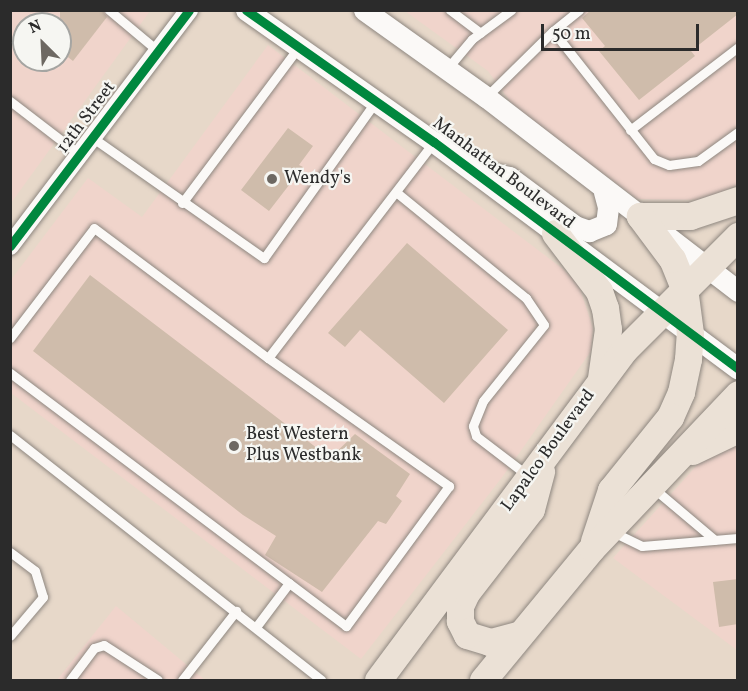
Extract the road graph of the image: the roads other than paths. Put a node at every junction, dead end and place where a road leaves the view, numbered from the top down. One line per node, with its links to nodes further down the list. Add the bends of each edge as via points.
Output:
1 (109, 10): 12 (lane)
2 (189, 10): 12 (street, 12th Street)
3 (246, 10): 11 (street, Manhattan Boulevard)
4 (450, 10): 9 (lane)
5 (512, 10): 9 (lane)
6 (579, 10): 8 (lane)
7 (377, 14): 13 (street)
8 (553, 31): 14 (lane); 17 (lane)
9 (480, 33): 13 (lane)
10 (738, 47): 17 (lane)
11 (298, 48): 16 (street, Manhattan Boulevard); 26 (lane)
12 (158, 51): 19 (street, 12th Street)
13 (446, 70): 14 (street)
14 (486, 97): 24 (street)
15 (10, 101): 21 (lane)
16 (376, 101): 20 (street, Manhattan Boulevard); 26 (lane, via 264,258)
17 (630, 130): 18 (lane, via 654,159 669,165 698,161)
18 (738, 132)
19 (93, 138): 21 (street, 12th Street); 26 (lane)
20 (434, 142): 22 (street, Manhattan Boulevard); 23 (lane)
21 (80, 155): 30 (street, 12th Street)
22 (470, 169): 24 (street, via 509,177 574,226 589,231 606,224 608,207); 28 (street, Manhattan Boulevard)
23 (396, 192): 37 (lane); 45 (lane, via 526,298 544,325 483,401 473,426 476,436)
24 (604, 192): 27 (street)
25 (738, 200): 27 (main road, via 690,216)
26 (182, 203)
27 (640, 216): 31 (street); 32 (main road, via 672,259)
28 (555, 233): 34 (street, Manhattan Boulevard); 40 (main road, via 599,291 605,308 608,329)
29 (738, 237): 31 (main road, Lapalco Boulevard)
30 (10, 246)
31 (705, 267): 32 (main road, Lapalco Boulevard); 33 (street)
32 (684, 288): 34 (main road, Lapalco Boulevard); 35 (main road)
33 (738, 291)
34 (661, 312): 35 (street, Manhattan Boulevard); 40 (main road, Lapalco Boulevard)
35 (690, 333): 38 (street, Manhattan Boulevard); 48 (main road, via 681,392 670,417 611,490)
36 (10, 338): 37 (lane, via 94,228)
37 (268, 358): 51 (lane, via 449,486 346,626)
38 (738, 369)
39 (10, 373): 51 (lane)
40 (600, 380): 45 (main road, Lapalco Boulevard)
41 (738, 394): 44 (main road)
42 (738, 429): 44 (main road)
43 (10, 435): 52 (lane)
44 (675, 459): 46 (main road)
45 (537, 468): 54 (main road, via 531,509 460,606 460,621 467,635 490,642); 61 (main road, Lapalco Boulevard)
46 (651, 486): 48 (main road); 49 (lane)
47 (738, 538): 49 (lane)
48 (601, 539): 49 (lane, via 642,546); 54 (main road)
49 (715, 540)
50 (10, 552): 55 (lane, via 35,571 43,597)
51 (289, 583): 53 (lane)
52 (236, 610): 53 (lane); 59 (lane)
53 (256, 627): 60 (lane)
54 (517, 635): 56 (main road)
55 (10, 636)
56 (487, 679)
57 (70, 681): 58 (lane, via 94,648 104,645)
58 (158, 681)
59 (182, 681)
60 (321, 681)
61 (378, 681)

